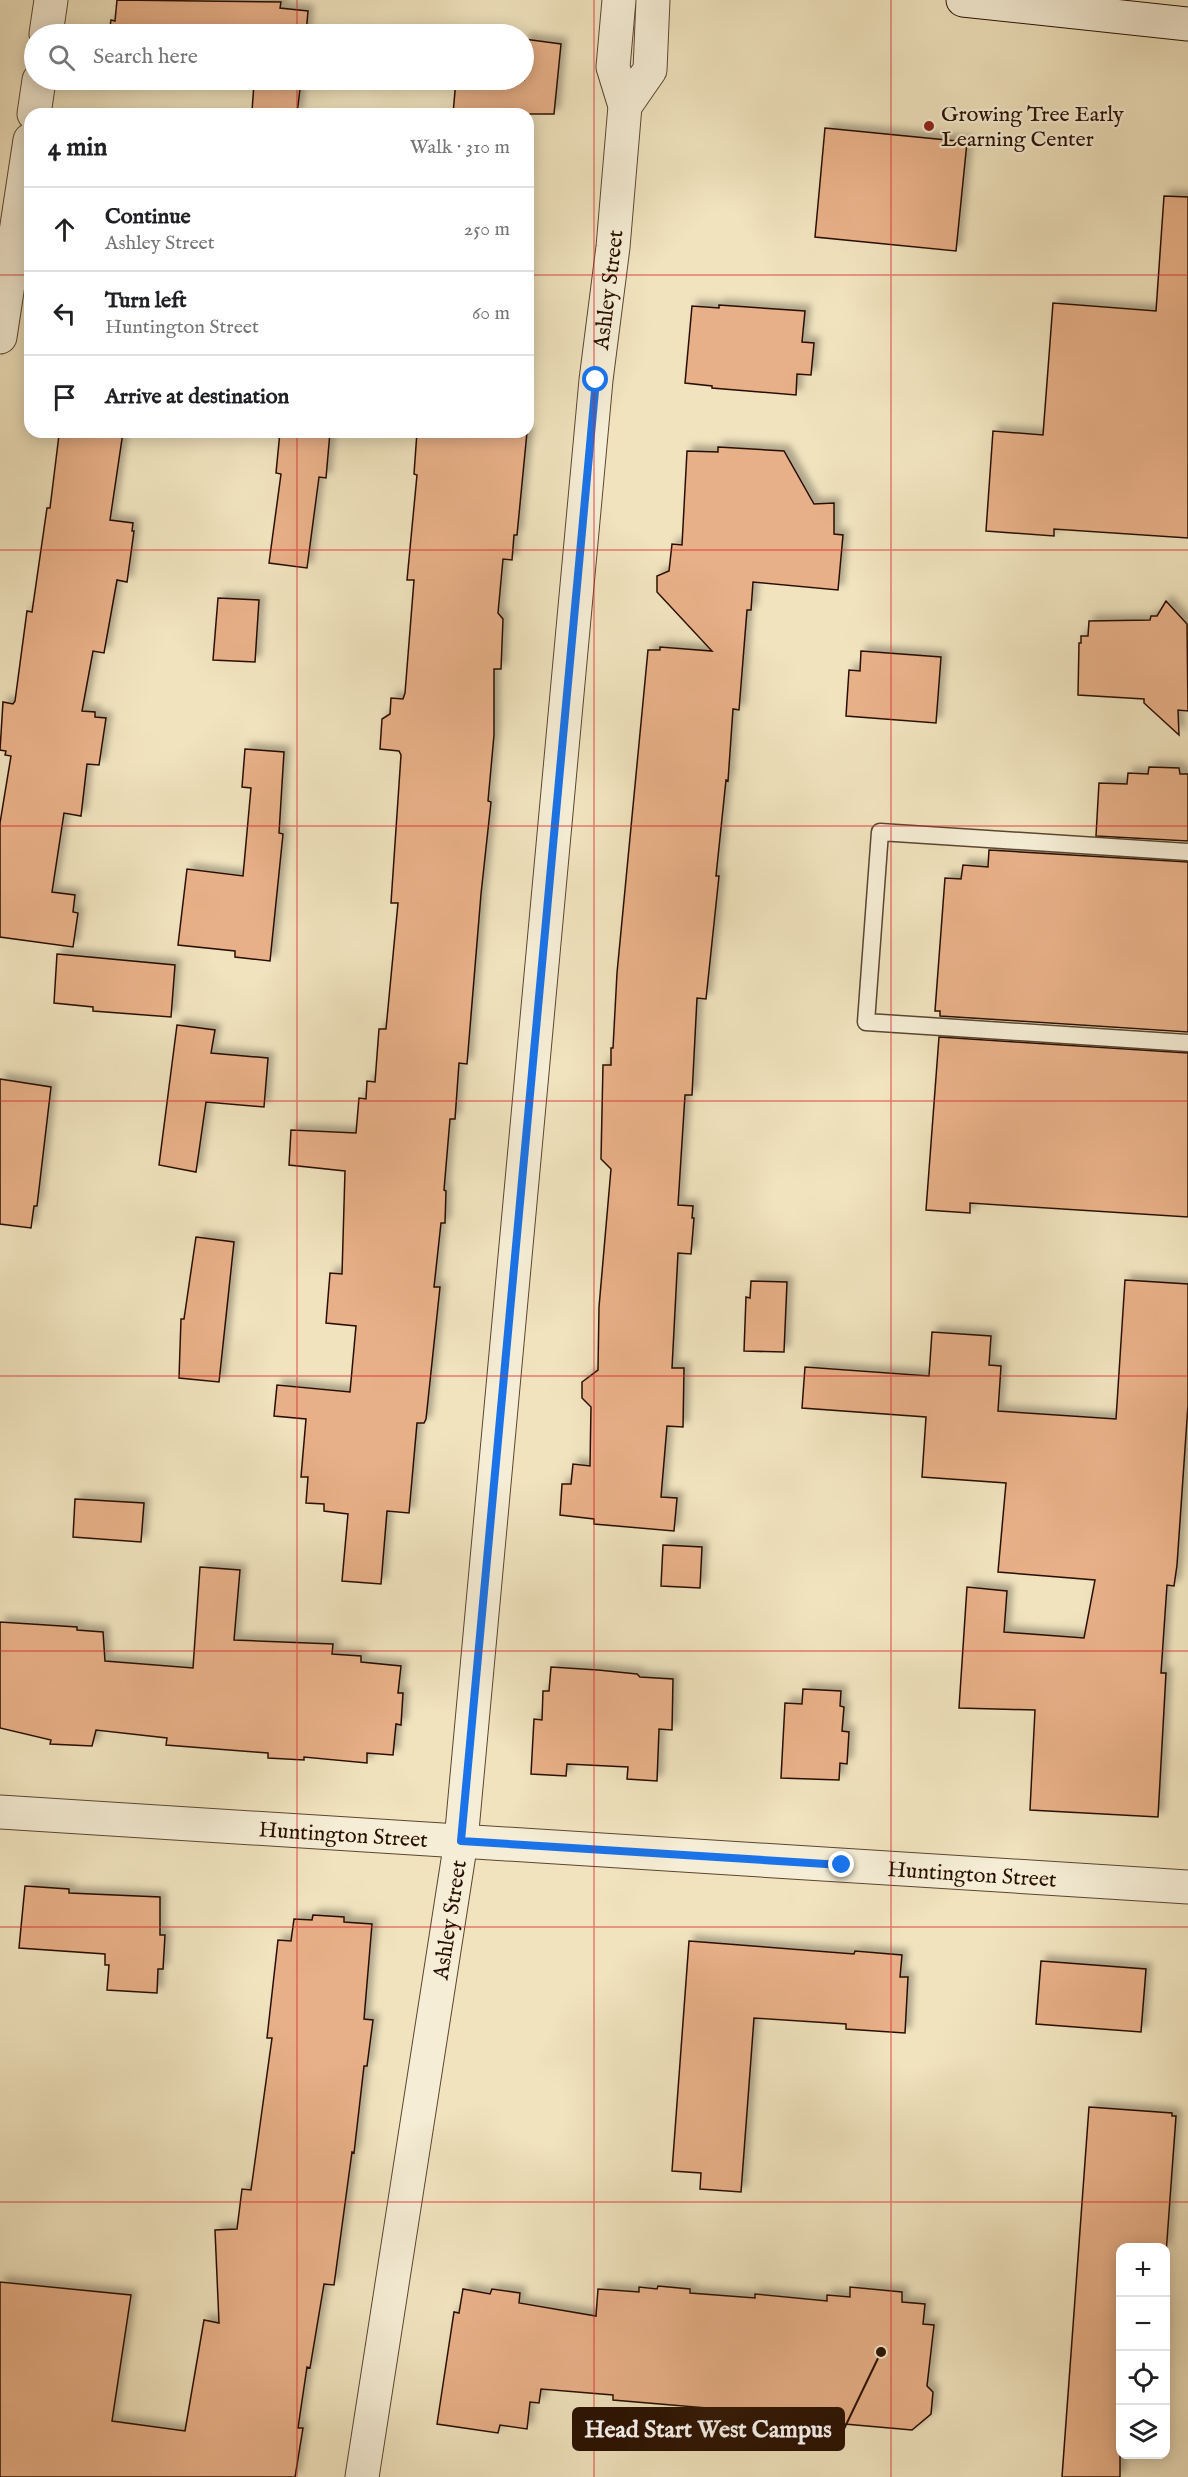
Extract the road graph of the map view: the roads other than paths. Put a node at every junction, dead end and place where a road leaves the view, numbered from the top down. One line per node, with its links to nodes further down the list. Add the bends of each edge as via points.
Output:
1 (51, 0): 5 (street)
2 (619, 0): 8 (street, Ashley Street, via 613,68)
3 (653, 0): 8 (street, Ashley Street, via 650,70)
4 (963, 0): 6 (street)
5 (47, 24)
6 (1188, 24)
7 (38, 90): 9 (street)
8 (625, 106): 15 (street, Ashley Street)
9 (35, 108)
10 (24, 179): 11 (street)
11 (0, 337)
12 (1188, 852): 13 (lane, via 880,832 866,1022)
13 (1188, 1043)
14 (0, 1812): 15 (street, Huntington Street)
15 (461, 1841): 16 (street, Huntington Street); 17 (street, Ashley Street)
16 (1188, 1887)
17 (362, 2477)

